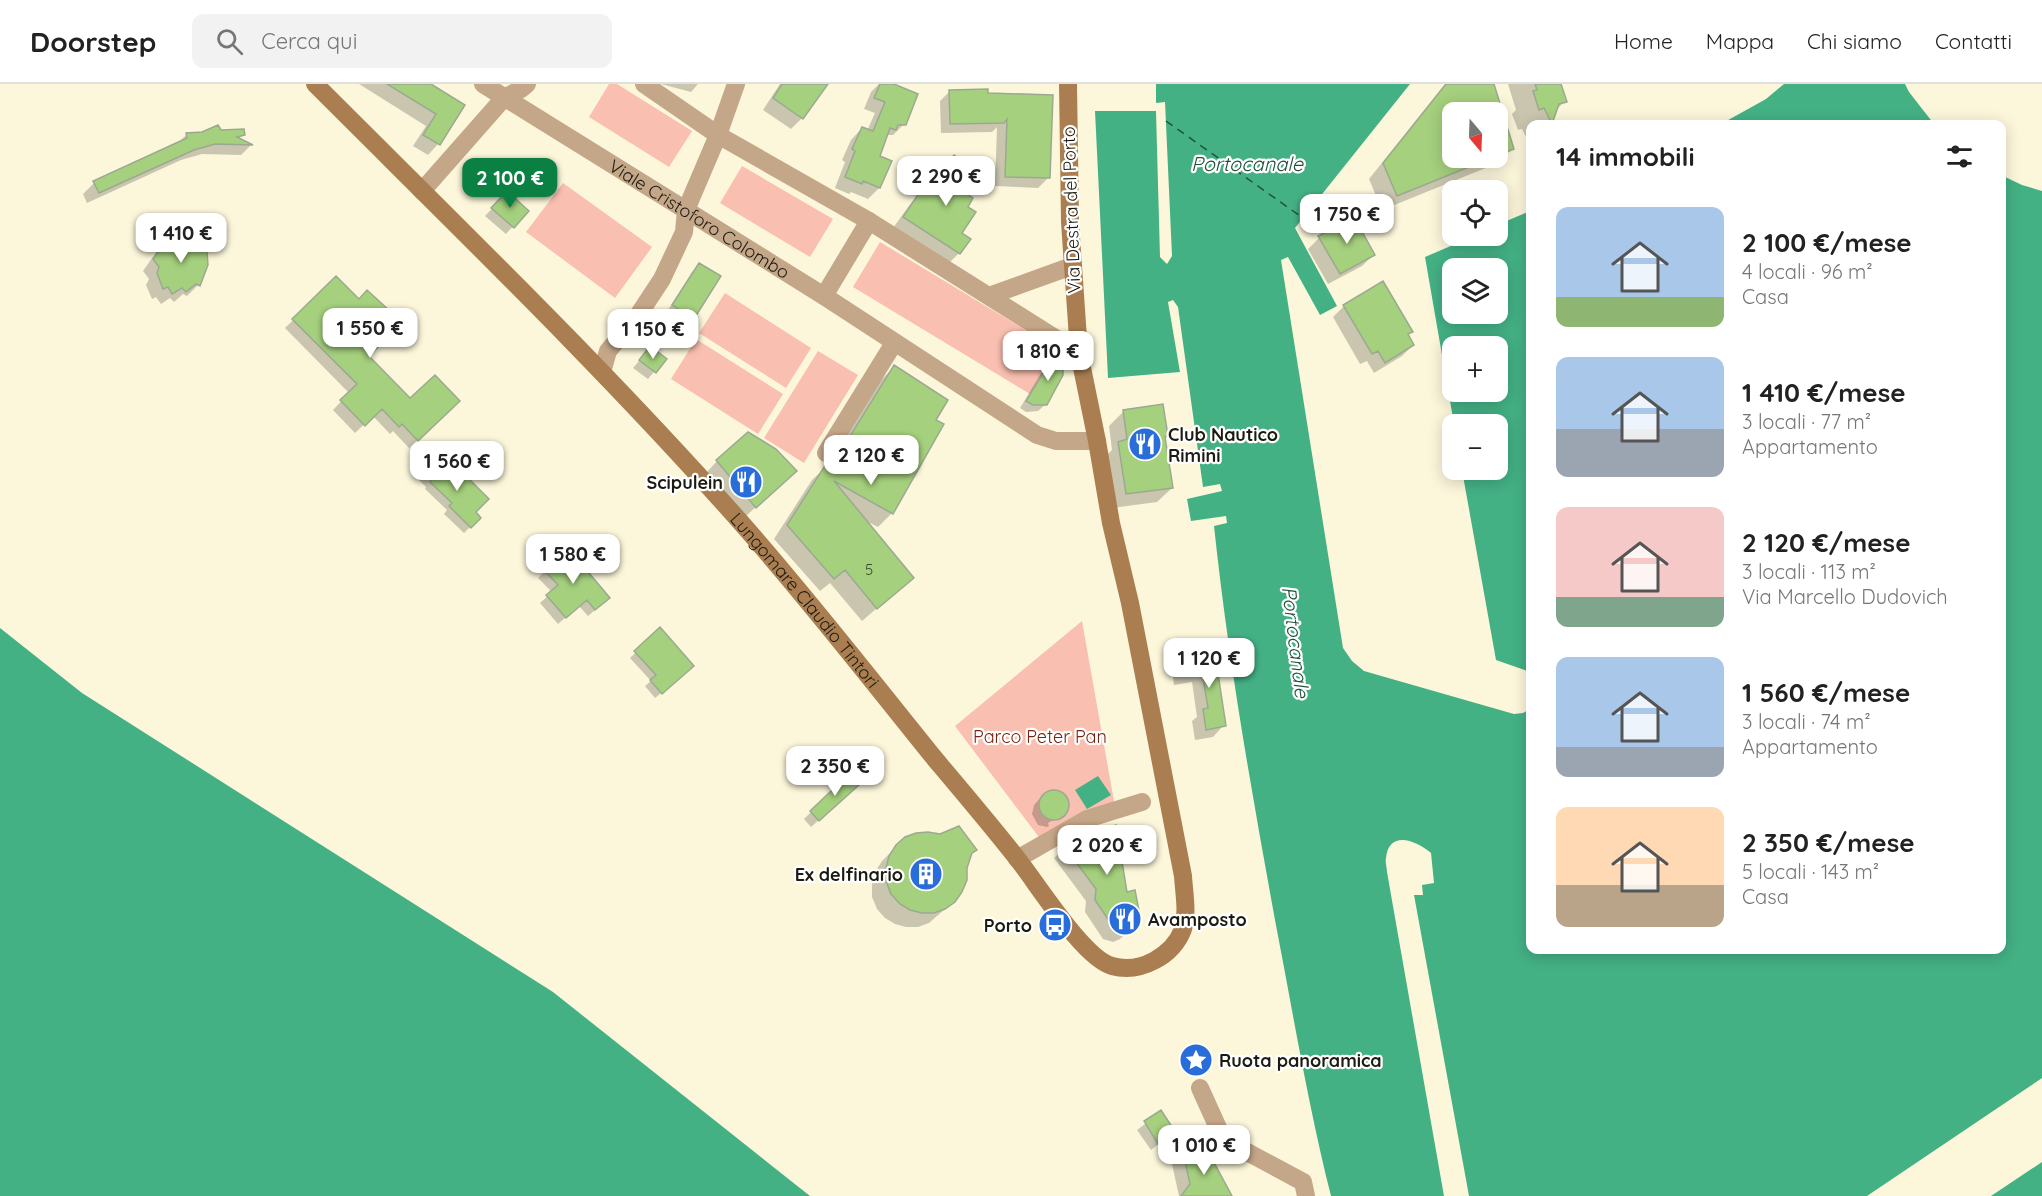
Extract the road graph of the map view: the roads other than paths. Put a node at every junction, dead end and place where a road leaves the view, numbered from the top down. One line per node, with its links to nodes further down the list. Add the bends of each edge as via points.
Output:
1 (315, 84): 9 (street, Lungomare Claudio Tintori)
2 (483, 84): 7 (street, Viale Cristoforo Colombo)
3 (527, 84): 7 (street)
4 (644, 84): 8 (street)
5 (736, 84): 8 (street)
6 (1068, 84): 12 (street, Via Destra del Porto)
7 (504, 98): 9 (street); 10 (street, Viale Cristoforo Colombo)
8 (718, 135): 10 (street); 11 (street)
9 (422, 191): 17 (street, Lungomare Claudio Tintori)
10 (686, 210): 13 (street, Viale Cristoforo Colombo); 17 (street, via 684,232 662,279 639,315 608,351)
11 (869, 221): 13 (street); 14 (street)
12 (1072, 266): 14 (street); 16 (street, Via Destra del Porto)
13 (824, 296): 15 (street, Viale Cristoforo Colombo)
14 (989, 296): 16 (street)
15 (894, 343): 18 (street, Viale Cristoforo Colombo, via 1037,435 1056,441); 19 (street)
16 (1079, 353): 18 (street, Via Destra del Porto)
17 (602, 372): 21 (street, Lungomare Claudio Tintori, via 760,544)
18 (1097, 441): 22 (street, Via Destra del Porto, via 1183,876 1186,908 1178,940 1146,965 1111,966)
19 (826, 453)
20 (1142, 802): 21 (street, via 1087,819)
21 (1017, 859): 22 (street, Lungomare Claudio Tintori)
22 (1097, 958)
23 (1200, 1088): 24 (street, via 1219,1130 1236,1146 1303,1182)
24 (1306, 1196)

